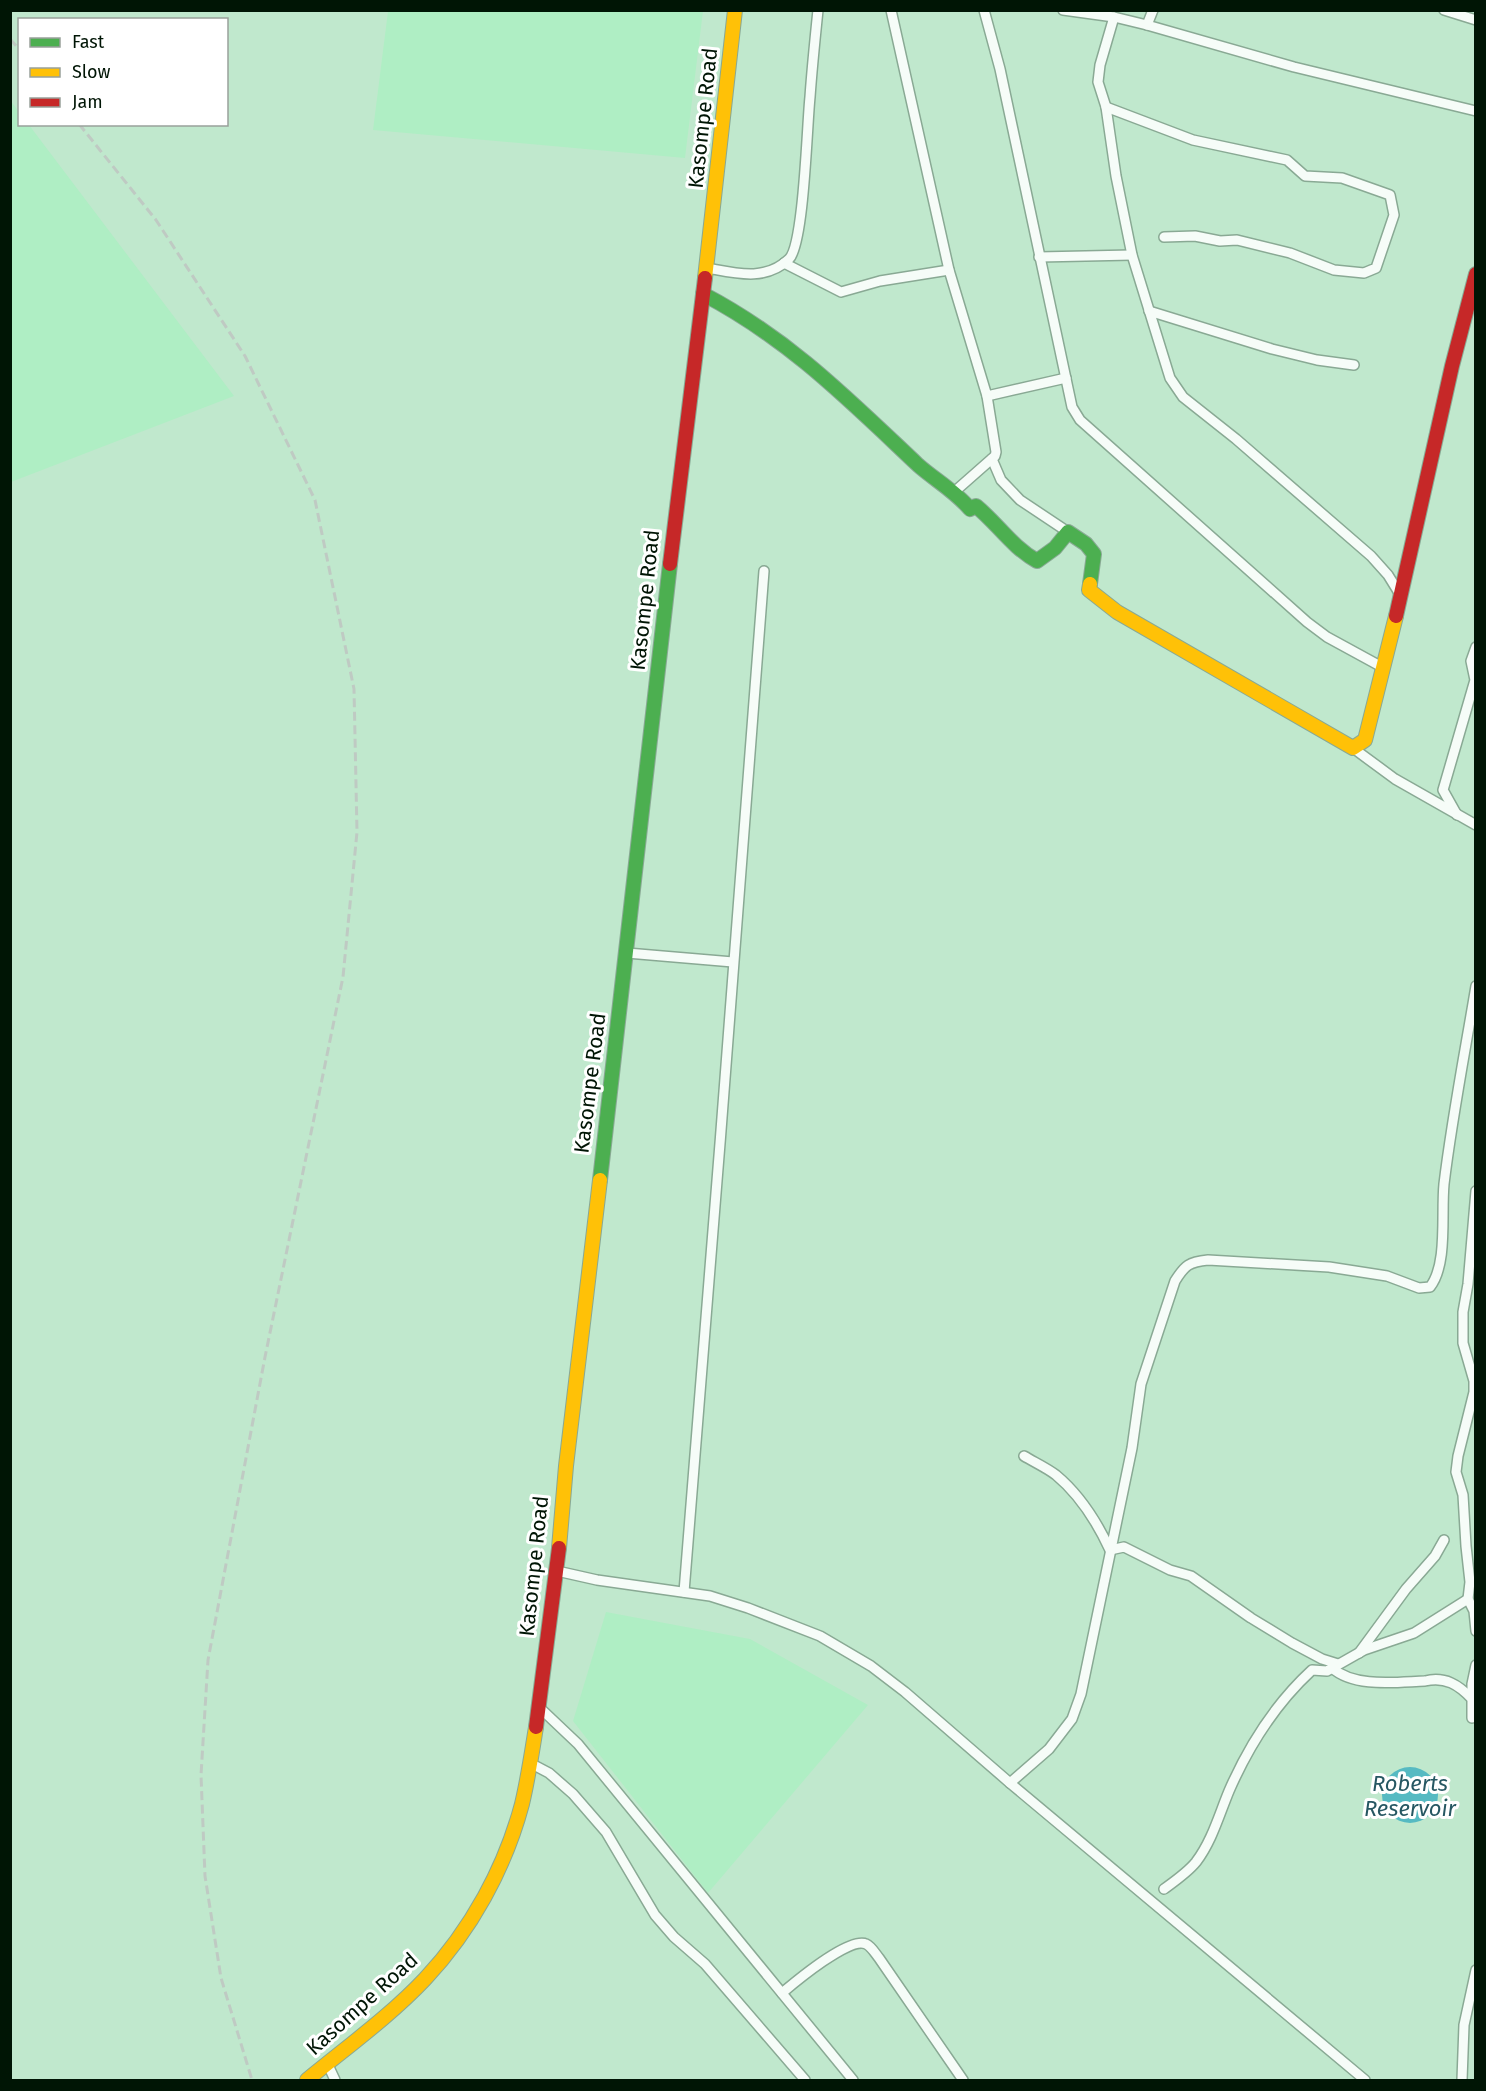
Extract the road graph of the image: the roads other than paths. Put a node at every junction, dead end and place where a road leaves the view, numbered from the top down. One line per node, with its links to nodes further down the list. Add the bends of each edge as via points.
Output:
1 (735, 10): 17 (street, Kasompe Road)
2 (818, 10): 16 (street, via 801,210 794,249)
3 (891, 10): 18 (street)
4 (984, 10): 15 (street)
5 (1063, 10): 8 (street)
6 (1153, 10): 10 (street)
7 (1444, 10): 9 (street)
8 (1114, 18): 10 (street); 11 (street, via 1098,81)
9 (1476, 20)
10 (1147, 25): 12 (street, via 1294,67)
11 (1106, 107): 13 (street, via 1193,140 1287,160 1305,176 1342,178 1369,186 1390,195 1394,215 1376,268 1364,273 1334,270 1290,253 1238,240); 14 (street)
12 (1476, 111)
13 (1164, 237)
14 (1132, 255): 15 (street); 21 (street)
15 (1039, 257): 23 (street)
16 (784, 263): 17 (street, via 761,275); 18 (street, via 841,292 880,281)
17 (707, 268): 20 (street, Kasompe Road)
18 (950, 270): 24 (street)
19 (1476, 274): 29 (street)
20 (703, 294): 26 (street, via 766,331); 35 (street, Kasompe Road)
21 (1149, 311): 22 (street, via 1272,349); 29 (street, via 1170,378 1183,397 1371,556)
22 (1354, 365)
23 (1066, 378): 24 (street); 31 (street, via 1072,406 1080,420 1307,622)
24 (987, 396): 25 (street, via 996,452)
25 (992, 459): 26 (street); 27 (street, via 1001,480 1020,500)
26 (953, 493): 27 (street, via 970,509 976,506 988,515 1020,551 1037,561)
27 (1068, 532): 32 (street, via 1094,554 1089,590 1117,612)
28 (764, 571): 36 (street)
29 (1401, 596): 31 (street)
30 (1476, 647): 33 (street, via 1471,661 1475,680 1443,790)
31 (1382, 667): 32 (street, via 1365,740)
32 (1353, 748): 33 (street, via 1395,779)
33 (1457, 815): 34 (street)
34 (1476, 825)
35 (627, 953): 36 (street); 42 (street, Kasompe Road)
36 (733, 962): 43 (street)
37 (1476, 986): 41 (street, via 1444,1185 1436,1278 1430,1287 1419,1288 1387,1276 1329,1268 1208,1260 1186,1266 1175,1281 1141,1384)
38 (1476, 1191): 44 (street, via 1463,1312 1463,1343 1474,1392 1456,1472 1464,1506)
39 (1024, 1456): 41 (street, via 1056,1475 1085,1505)
40 (1444, 1540): 46 (street)
41 (1110, 1550): 48 (street, via 1124,1547 1191,1576 1251,1618); 53 (street, via 1081,1694 1072,1719 1049,1749)
42 (557, 1571): 43 (street); 50 (street, Kasompe Road)
43 (684, 1592): 53 (street, via 748,1608 820,1636 871,1666 905,1692)
44 (1468, 1599): 45 (street); 46 (street, via 1414,1633)
45 (1476, 1630)
46 (1359, 1653): 48 (street)
47 (1476, 1665): 49 (street)
48 (1335, 1666): 49 (street, via 1341,1675 1362,1681 1451,1681); 54 (street, via 1327,1671 1312,1670 1275,1710 1251,1746 1195,1864)
49 (1472, 1699): 51 (street)
50 (540, 1708): 52 (street, Kasompe Road); 56 (street, via 578,1744)
51 (1472, 1718)
52 (530, 1763): 57 (street, Kasompe Road, via 508,1846 480,1905 462,1932 425,1978); 60 (street, via 573,1794 606,1832 655,1915 705,1964)
53 (1010, 1783): 63 (street)
54 (1164, 1889)
55 (1476, 1970): 64 (street, via 1464,2025)
56 (782, 1993): 61 (street); 62 (street, via 827,1957 860,1942 867,1944)
57 (328, 2065): 58 (street, Kasompe Road); 59 (street)
58 (307, 2080)
59 (335, 2080)
60 (805, 2080)
61 (853, 2080)
62 (963, 2080)
63 (1365, 2080)
64 (1462, 2080)

